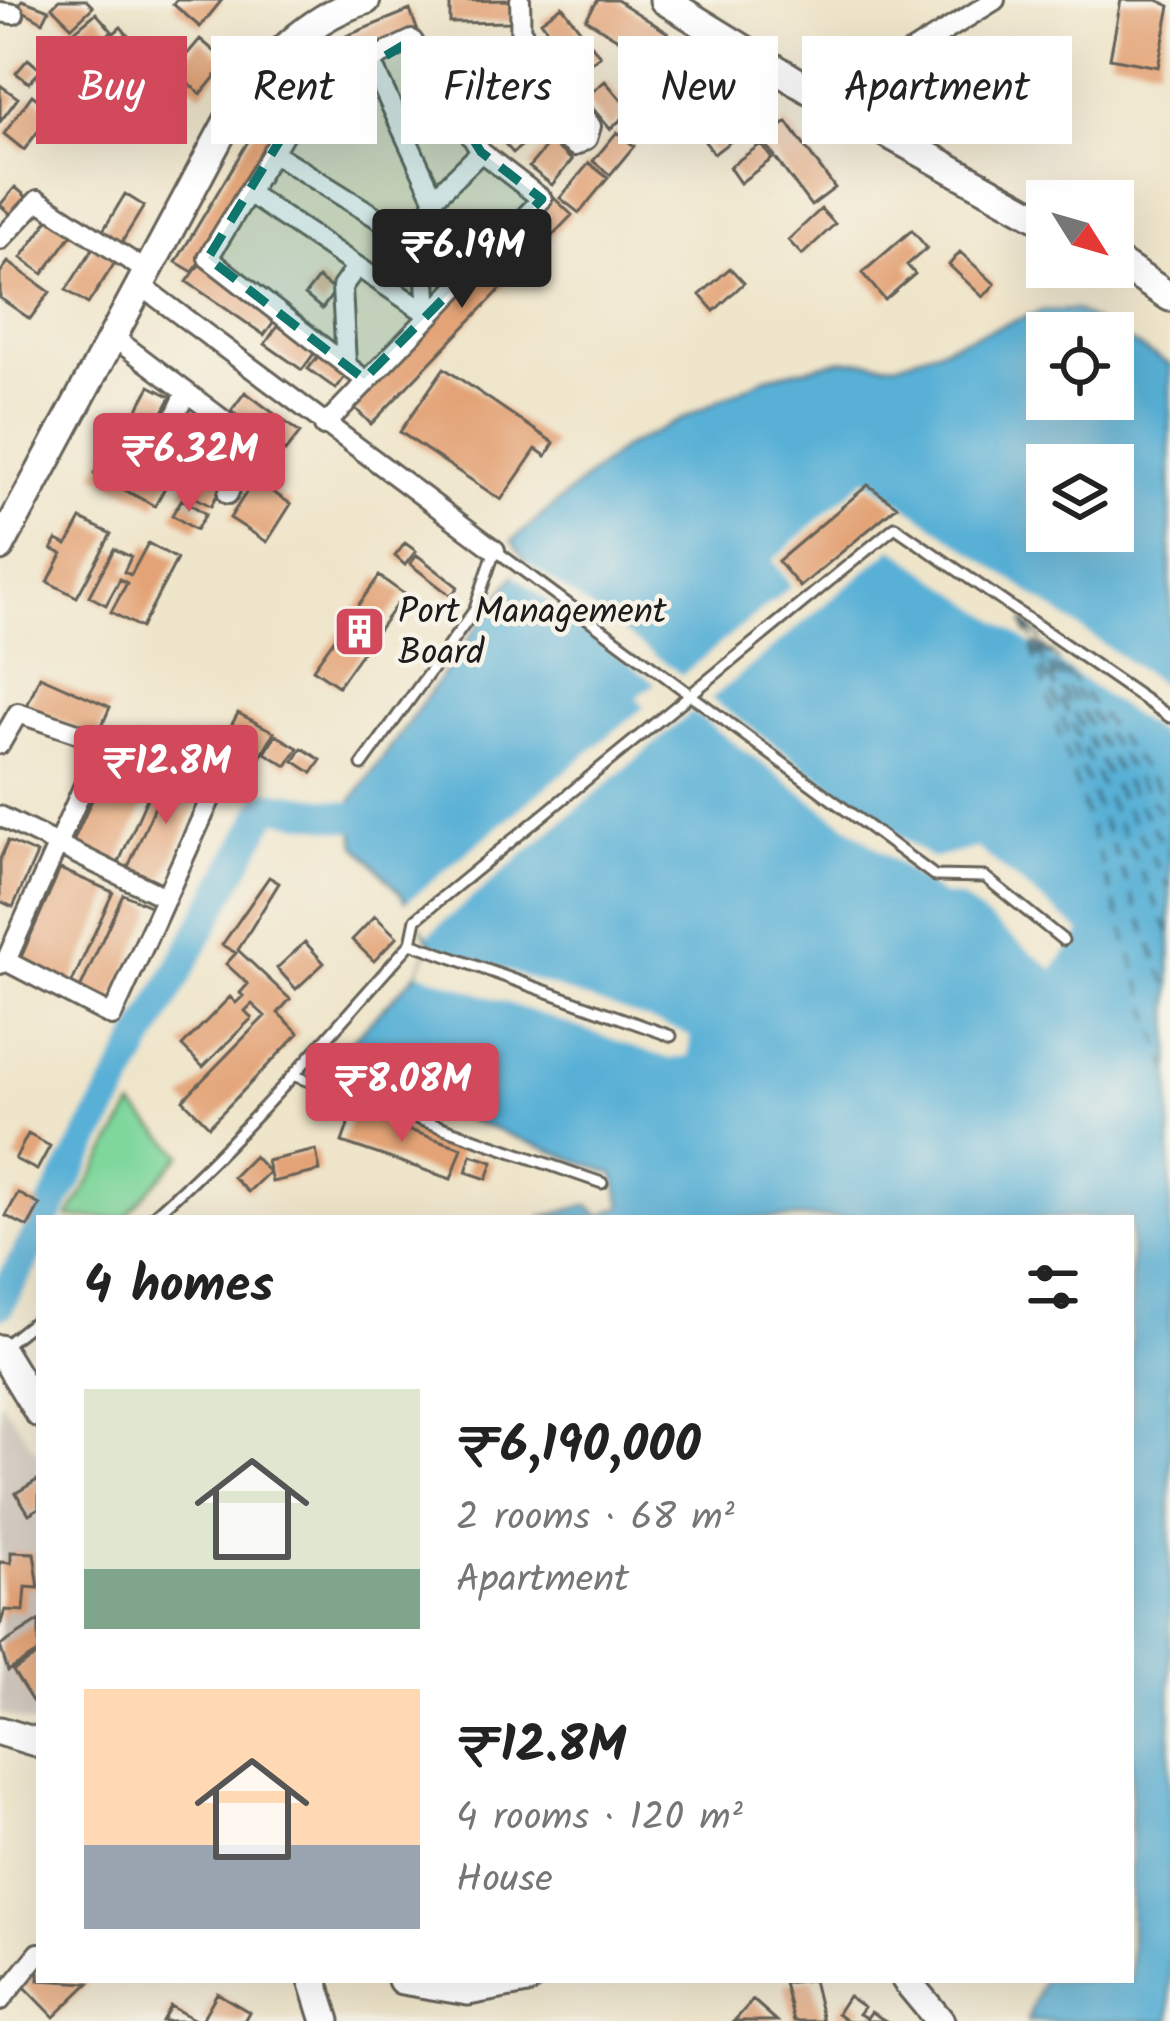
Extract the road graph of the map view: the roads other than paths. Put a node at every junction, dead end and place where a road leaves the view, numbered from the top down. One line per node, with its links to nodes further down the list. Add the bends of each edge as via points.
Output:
1 (366, 0): 5 (main road)
2 (520, 0): 6 (street)
3 (664, 0): 10 (main road)
4 (995, 0): 7 (street)
5 (314, 10): 22 (main road, via 244,91)
6 (521, 32): 6 (street, via 523,99 575,146 587,140 591,126)
7 (936, 36)
8 (377, 57): 14 (street, via 412,40)
9 (377, 75): 16 (street)
10 (802, 85)
11 (277, 144): 13 (street)
12 (906, 144): 17 (main road)
13 (272, 152): 15 (street); 19 (street)
14 (481, 152): 16 (street); 24 (street, via 542,199)
15 (248, 193): 20 (street); 26 (street, via 208,258)
16 (434, 198): 19 (street)
17 (1026, 210)
18 (0, 240): 22 (street, via 38,200)
19 (424, 247): 24 (street)
20 (357, 266): 24 (street); 26 (street, via 342,286)
21 (1134, 273): 23 (main road)
22 (142, 278): 25 (main road); 30 (street)
23 (1170, 296)
24 (428, 314): 27 (street)
25 (112, 336): 28 (street); 34 (main road)
26 (346, 364): 27 (street)
27 (364, 379): 30 (street)
28 (187, 393): 29 (street); 31 (street)
29 (171, 425)
30 (324, 426): 35 (street)
31 (249, 441): 32 (street); 33 (street)
32 (271, 456)
33 (228, 494)
34 (0, 547)
35 (495, 550): 36 (lane); 40 (lane, via 473,611)
36 (688, 694): 37 (lane, via 895,526); 44 (lane, via 935,876 985,877); 45 (lane, via 416,920)
37 (1170, 717)
38 (104, 740): 39 (street, via 18,713); 42 (street); 43 (street, via 225,782)
39 (0, 744)
40 (362, 765)
41 (0, 816): 42 (street)
42 (58, 843): 43 (street); 46 (street)
43 (166, 898): 46 (street, via 112,1016)
44 (1064, 940)
45 (410, 943): 47 (lane); 48 (lane)
46 (3, 963)
47 (671, 1036)
48 (296, 1076): 49 (lane); 50 (lane)
49 (602, 1183)
50 (155, 1215)
51 (36, 1320): 52 (lane)
52 (0, 1349): 53 (main road)
53 (36, 1408)
54 (0, 1731): 55 (main road)
55 (36, 1742)
56 (36, 1957): 61 (street)
57 (314, 1983): 62 (main road)
58 (420, 1983): 59 (main road, via 468,1991)
59 (510, 1983)
60 (908, 1983): 63 (main road)
61 (0, 2001)
62 (326, 2021)
63 (940, 2021)

